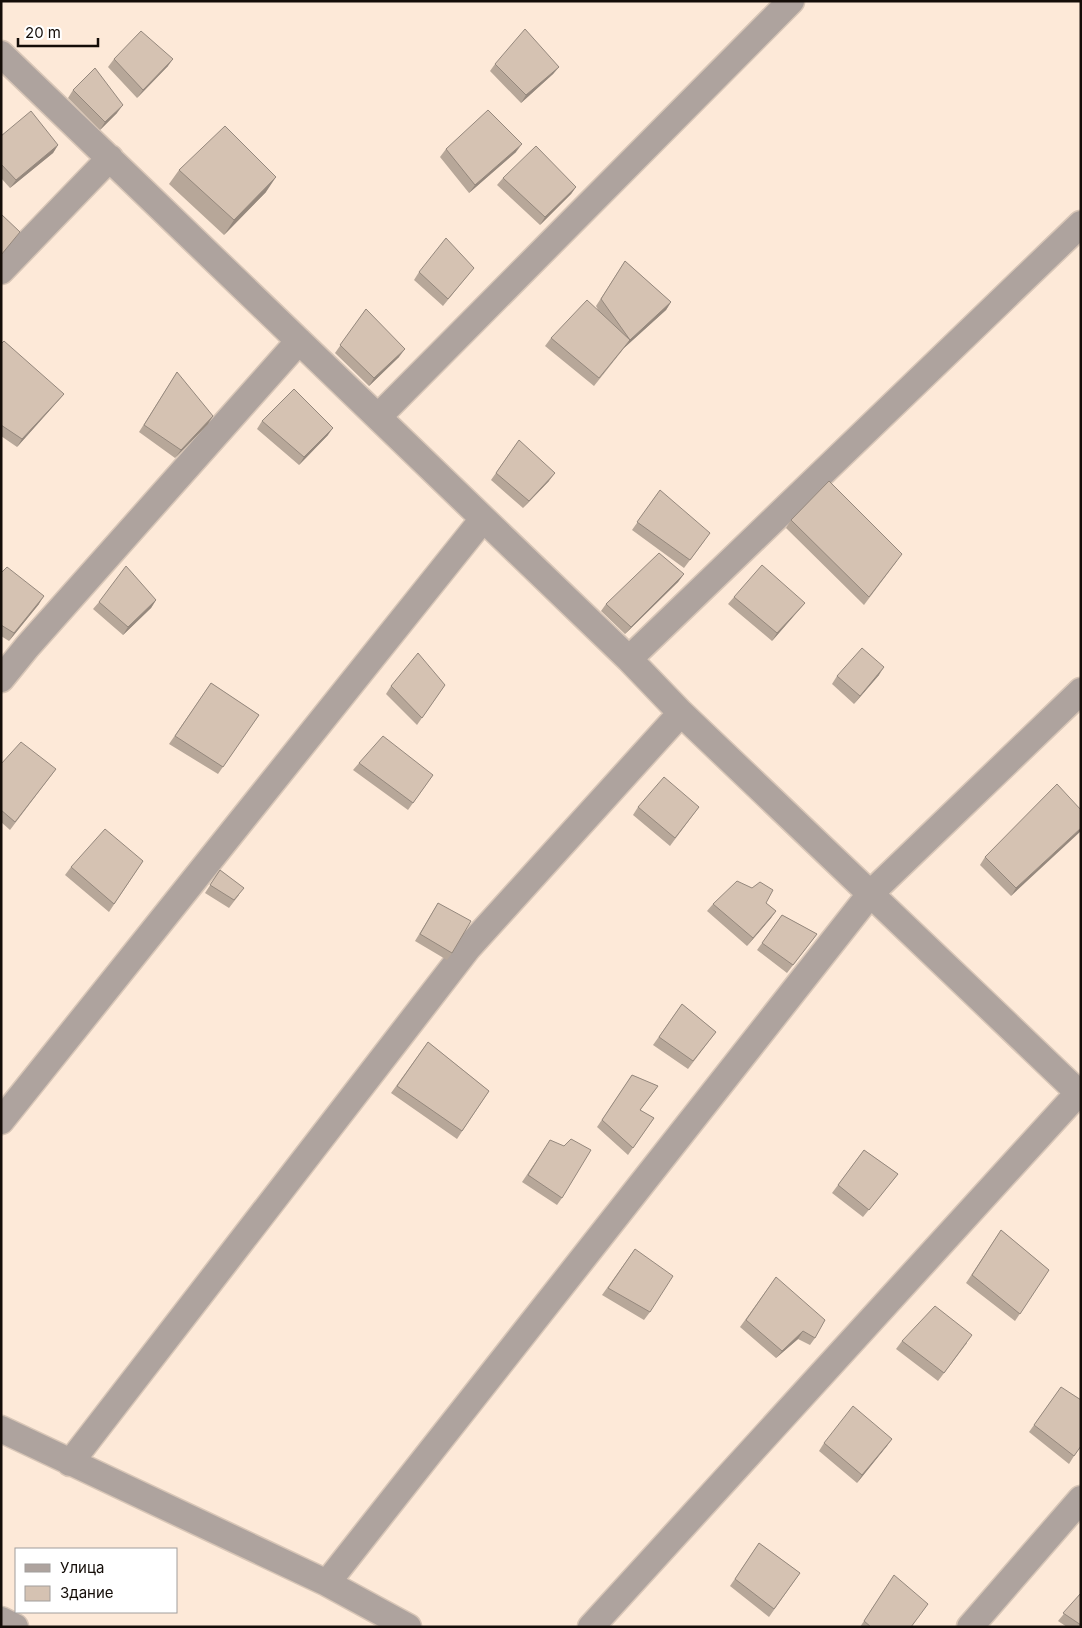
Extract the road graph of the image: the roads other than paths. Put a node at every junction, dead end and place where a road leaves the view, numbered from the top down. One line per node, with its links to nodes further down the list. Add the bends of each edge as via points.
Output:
1 (791, 1): 7 (street)
2 (1, 54): 3 (street)
3 (110, 158): 5 (street); 6 (street)
4 (1081, 224): 9 (street)
5 (1, 271)
6 (299, 341): 7 (street); 10 (street)
7 (378, 417): 8 (street)
8 (483, 519): 9 (street); 15 (street)
9 (629, 659): 12 (street)
10 (1, 679)
11 (1081, 691): 13 (street)
12 (681, 712): 13 (street); 17 (street, via 468,948)
13 (871, 893): 14 (street); 19 (street)
14 (1080, 1093): 23 (street)
15 (1, 1121)
16 (1, 1429): 17 (street)
17 (70, 1463): 19 (street)
18 (1081, 1499): 24 (street)
19 (327, 1583): 22 (street)
20 (1, 1620): 21 (street)
21 (15, 1627)
22 (408, 1627)
23 (591, 1627)
24 (970, 1627)

